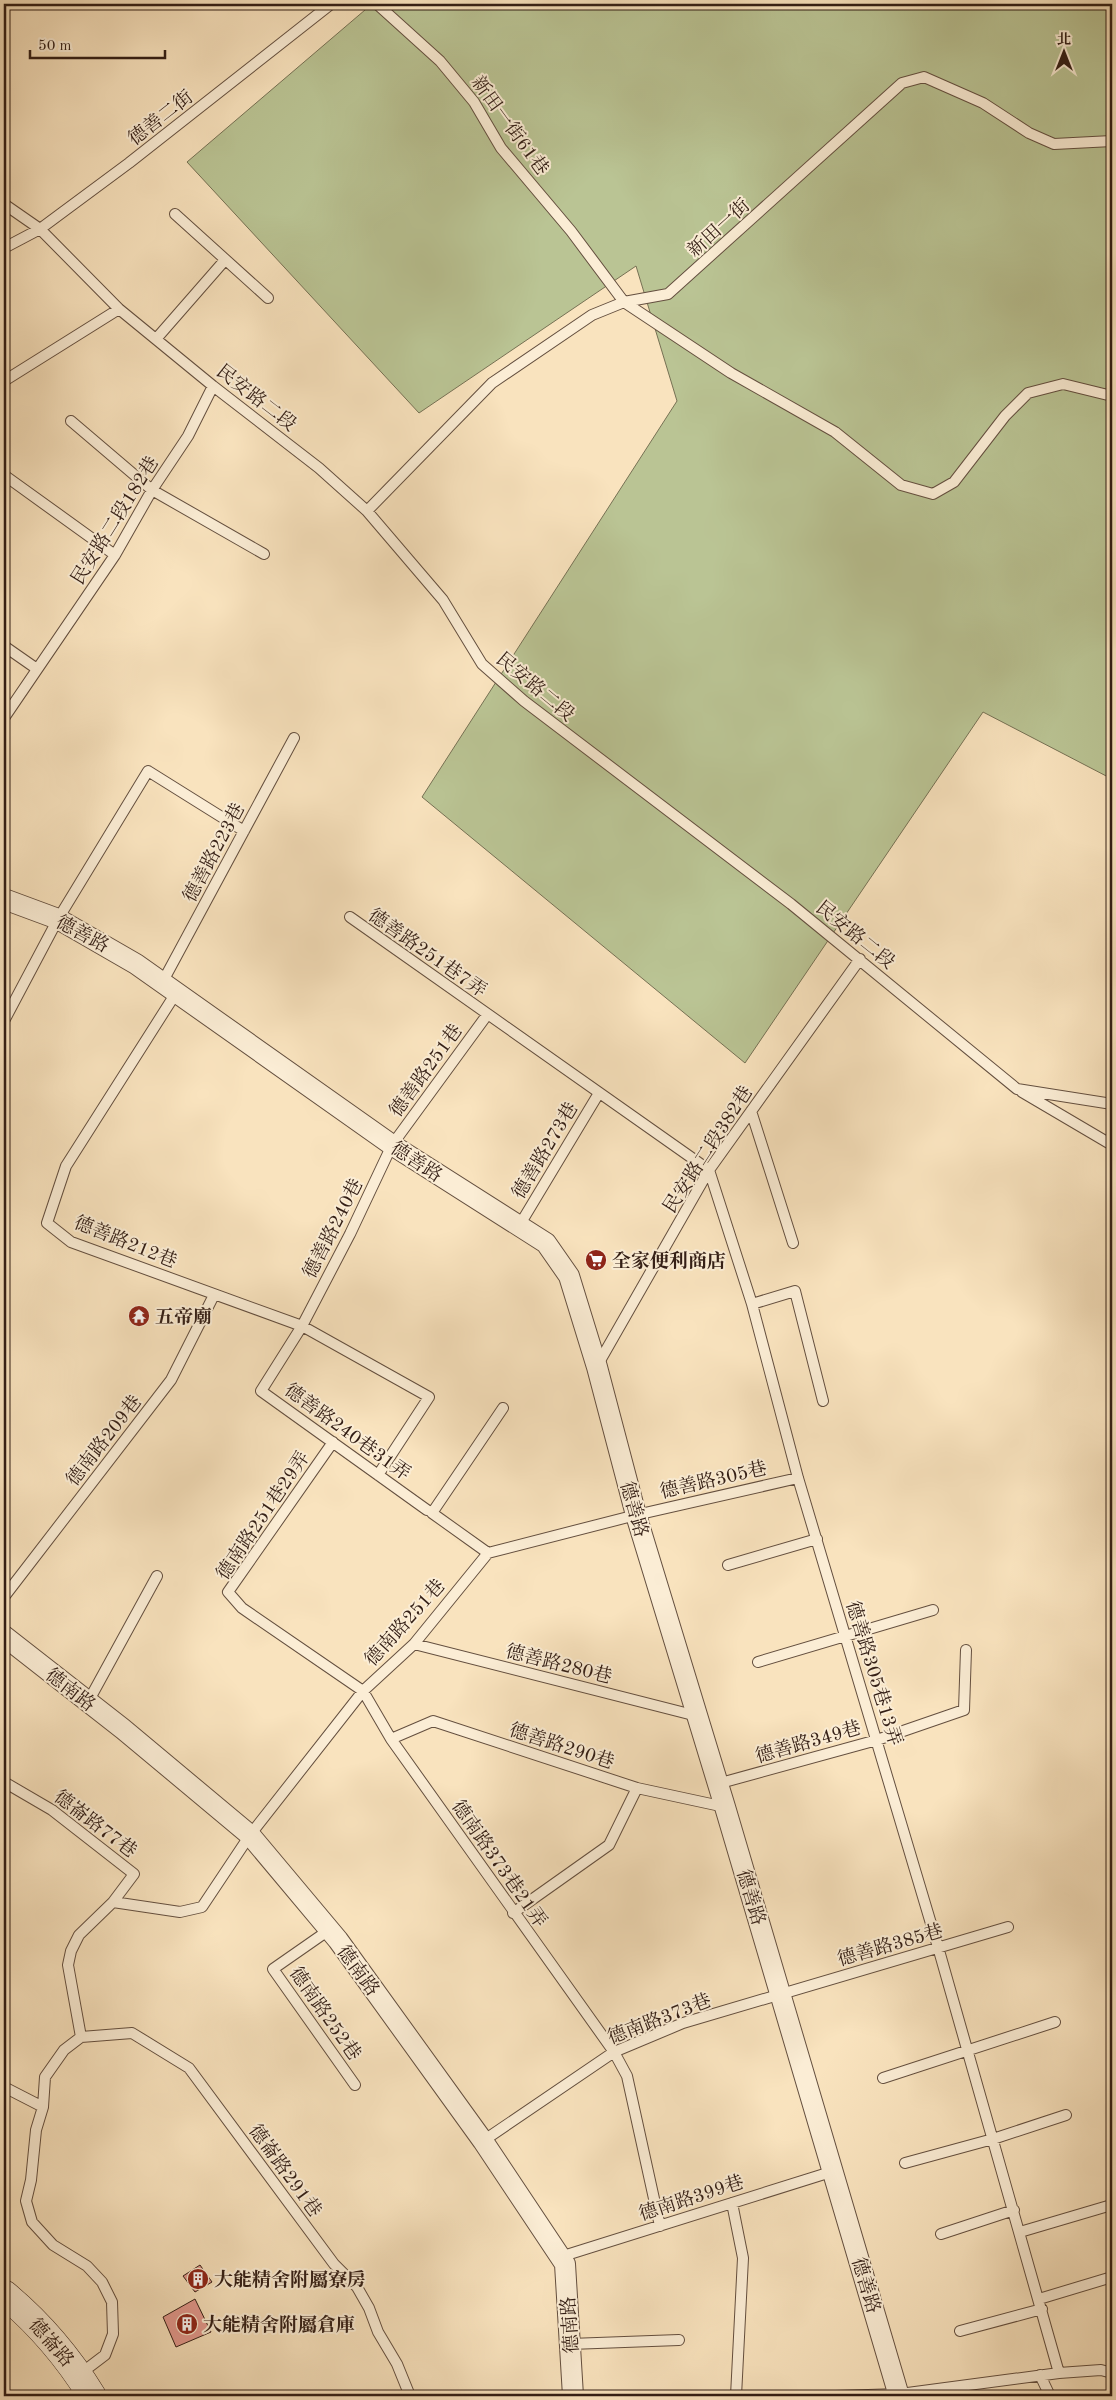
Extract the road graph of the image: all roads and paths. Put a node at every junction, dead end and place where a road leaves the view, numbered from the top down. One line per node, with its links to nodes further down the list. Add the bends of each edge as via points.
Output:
1 (331, 4): 6 (lane, 德善二街)
2 (377, 4): 10 (lane, 新田一街61巷, via 446,68 474,102 501,148 571,231)
3 (1112, 141): 10 (lane, 新田一街, via 1054,144 1029,133 983,103 924,77 902,83 668,294)
4 (4, 204): 6 (lane, 民安路二段)
5 (175, 214): 8 (lane)
6 (40, 229): 7 (lane, 德善二街); 11 (lane, 民安路二段)
7 (4, 248)
8 (225, 260): 9 (lane); 12 (lane)
9 (268, 298)
10 (624, 302): 15 (lane, 新田一街61巷, via 731,373 835,432 901,485 933,494 954,482 1005,416 1028,393 1063,384); 19 (lane, 新田一街, via 592,315 492,383)
11 (119, 309): 12 (lane, 民安路二段); 13 (lane)
12 (156, 339): 14 (lane, 民安路二段)
13 (4, 381)
14 (213, 386): 18 (lane, 民安路二段182巷, via 188,436); 19 (lane, 民安路二段, via 319,468)
15 (1112, 396)
16 (71, 420): 18 (lane)
17 (4, 476): 21 (lane)
18 (152, 490): 20 (lane); 21 (lane, 民安路二段182巷)
19 (367, 512): 30 (lane, 民安路二段, via 443,600 482,664 524,701)
20 (264, 554)
21 (115, 555): 23 (lane, 民安路二段182巷)
22 (4, 646): 23 (lane)
23 (37, 669): 24 (lane, 民安路二段182巷)
24 (4, 718)
25 (294, 738): 26 (lane, 德善路223巷)
26 (244, 831): 29 (lane, via 148,771); 31 (lane, 德善路223巷)
27 (4, 899): 29 (street, 德善路)
28 (350, 917): 32 (lane, 德善路251巷7弄)
29 (58, 918): 31 (street, 德善路, via 128,959); 33 (lane)
30 (860, 959): 34 (lane, 民安路二段); 37 (lane, 民安路二段382巷)
31 (169, 988): 39 (street, 德善路); 43 (lane, 德善路212巷, via 66,1166 47,1223 72,1242)
32 (487, 1015): 35 (lane, 德善路251巷7弄); 39 (lane, 德善路251巷)
33 (4, 1021)
34 (1017, 1089): 36 (lane); 38 (lane, 民安路二段)
35 (599, 1093): 40 (lane, 德善路251巷7弄); 41 (lane, 德善路273巷)
36 (1112, 1104)
37 (751, 1110): 40 (lane, 民安路二段382巷); 42 (lane)
38 (1112, 1144)
39 (392, 1145): 41 (street, 德善路); 45 (lane, 德善路240巷)
40 (709, 1170): 44 (lane, 德善路305巷13弄); 46 (lane, 民安路二段382巷)
41 (519, 1226): 46 (street, 德善路, via 546,1243 569,1276)
42 (793, 1243)
43 (214, 1294): 45 (lane, 德善路212巷); 58 (lane, 德南路209巷, via 172,1380)
44 (752, 1304): 47 (lane, via 795,1291); 51 (lane, 德善路305巷13弄)
45 (302, 1326): 49 (lane, 德善路240巷31弄, via 261,1390); 50 (lane, 德善路212巷, via 429,1397)
46 (597, 1367): 53 (street, 德善路)
47 (823, 1401)
48 (503, 1408): 55 (lane, via 432,1513)
49 (333, 1442): 50 (lane, 德善路240巷31弄); 65 (lane, 德南路251巷29弄, via 228,1592 242,1608)
50 (378, 1474): 52 (lane, 德善路240巷31弄)
51 (798, 1478): 53 (lane, 德善路305巷); 54 (lane, 德善路305巷13弄)
52 (427, 1510)
53 (636, 1515): 55 (lane); 67 (street, 德善路)
54 (817, 1539): 56 (lane); 61 (lane, 德善路305巷13弄)
55 (488, 1553): 62 (lane, 德南路251巷)
56 (728, 1565)
57 (157, 1576): 66 (lane)
58 (4, 1597)
59 (933, 1610): 61 (lane)
60 (4, 1636): 66 (street, 德南路)
61 (846, 1636): 64 (lane); 69 (lane, 德善路305巷13弄)
62 (414, 1644): 65 (lane, 德南路251巷); 67 (lane, 德善路280巷)
63 (966, 1650): 69 (lane, 德善路349巷, via 964,1710)
64 (758, 1662)
65 (363, 1691): 68 (lane, 德南路373巷21弄); 74 (lane, 德南路251巷)
66 (88, 1702): 74 (street, 德南路)
67 (697, 1716): 71 (street, 德善路)
68 (391, 1739): 72 (lane, 德善路290巷, via 433,1721); 76 (lane, 德南路373巷21弄)
69 (877, 1740): 71 (lane, 德善路349巷); 79 (lane, 德善路305巷13弄)
70 (4, 1782): 75 (lane, 德崙路77巷, via 52,1810 134,1874)
71 (718, 1784): 73 (street, 德善路)
72 (637, 1788): 73 (lane, 德善路290巷); 76 (lane, via 609,1845)
73 (725, 1807): 80 (street, 德善路)
74 (250, 1835): 75 (lane, 德南路251巷, via 202,1907 180,1912); 78 (street, 德南路)
75 (113, 1902): 82 (lane, 德崙路77巷, via 79,1935 71,1951 68,1965)
76 (513, 1913): 83 (lane, 德南路373巷21弄)
77 (1008, 1927): 79 (lane, 德善路385巷)
78 (329, 1930): 86 (lane, 德南路252巷, via 273,1969); 91 (street, 德南路)
79 (938, 1947): 80 (lane, 德善路385巷); 84 (lane, 德善路305巷13弄)
80 (781, 1994): 83 (lane, 德南路373巷, via 683,2023); 93 (street, 德善路)
81 (1055, 2022): 84 (lane)
82 (81, 2036): 88 (lane, via 64,2050 45,2077); 112 (lane, 德崙路291巷, via 132,2033 190,2068 334,2264 356,2287 397,2364)
83 (614, 2052): 91 (lane, 德南路373巷); 97 (lane, 德南路373巷21弄, via 627,2076)
84 (968, 2052): 85 (lane); 90 (lane, 德善路305巷13弄)
85 (882, 2078)
86 (355, 2085)
87 (4, 2086): 88 (lane)
88 (43, 2106): 110 (lane, via 36,2130 26,2201 32,2222 53,2245 87,2266 102,2282 112,2302 113,2334 105,2355)
89 (1066, 2115): 90 (lane)
90 (993, 2139): 92 (lane); 96 (lane, 德善路305巷13弄)
91 (483, 2141): 100 (street, 德南路)
92 (905, 2163)
93 (834, 2171): 94 (lane, 德南路399巷); 111 (street, 德善路)
94 (732, 2202): 97 (lane, 德南路399巷); 114 (lane, via 743,2258)
95 (1108, 2206): 98 (lane)
96 (1014, 2210): 98 (lane, 德善路305巷13弄); 99 (lane)
97 (660, 2226): 100 (lane, 德南路399巷)
98 (1020, 2232): 103 (lane, 德善路305巷13弄)
99 (941, 2234)
100 (560, 2257): 106 (street, 德南路, via 564,2264)
101 (1112, 2277): 103 (lane)
102 (4, 2294): 110 (street, 德崙路, via 39,2325)
103 (1040, 2304): 104 (lane); 107 (lane, 德善路305巷13弄)
104 (960, 2331)
105 (679, 2340): 106 (lane)
106 (570, 2344): 113 (street, 德南路)
107 (1059, 2373): 108 (lane, via 1101,2370); 109 (lane)
108 (1112, 2373)
109 (1040, 2375): 111 (lane); 116 (lane)
110 (86, 2385)
111 (900, 2395): 115 (lane)
112 (410, 2396)
113 (573, 2396)
114 (736, 2396)
115 (836, 2396)
116 (1050, 2396)

